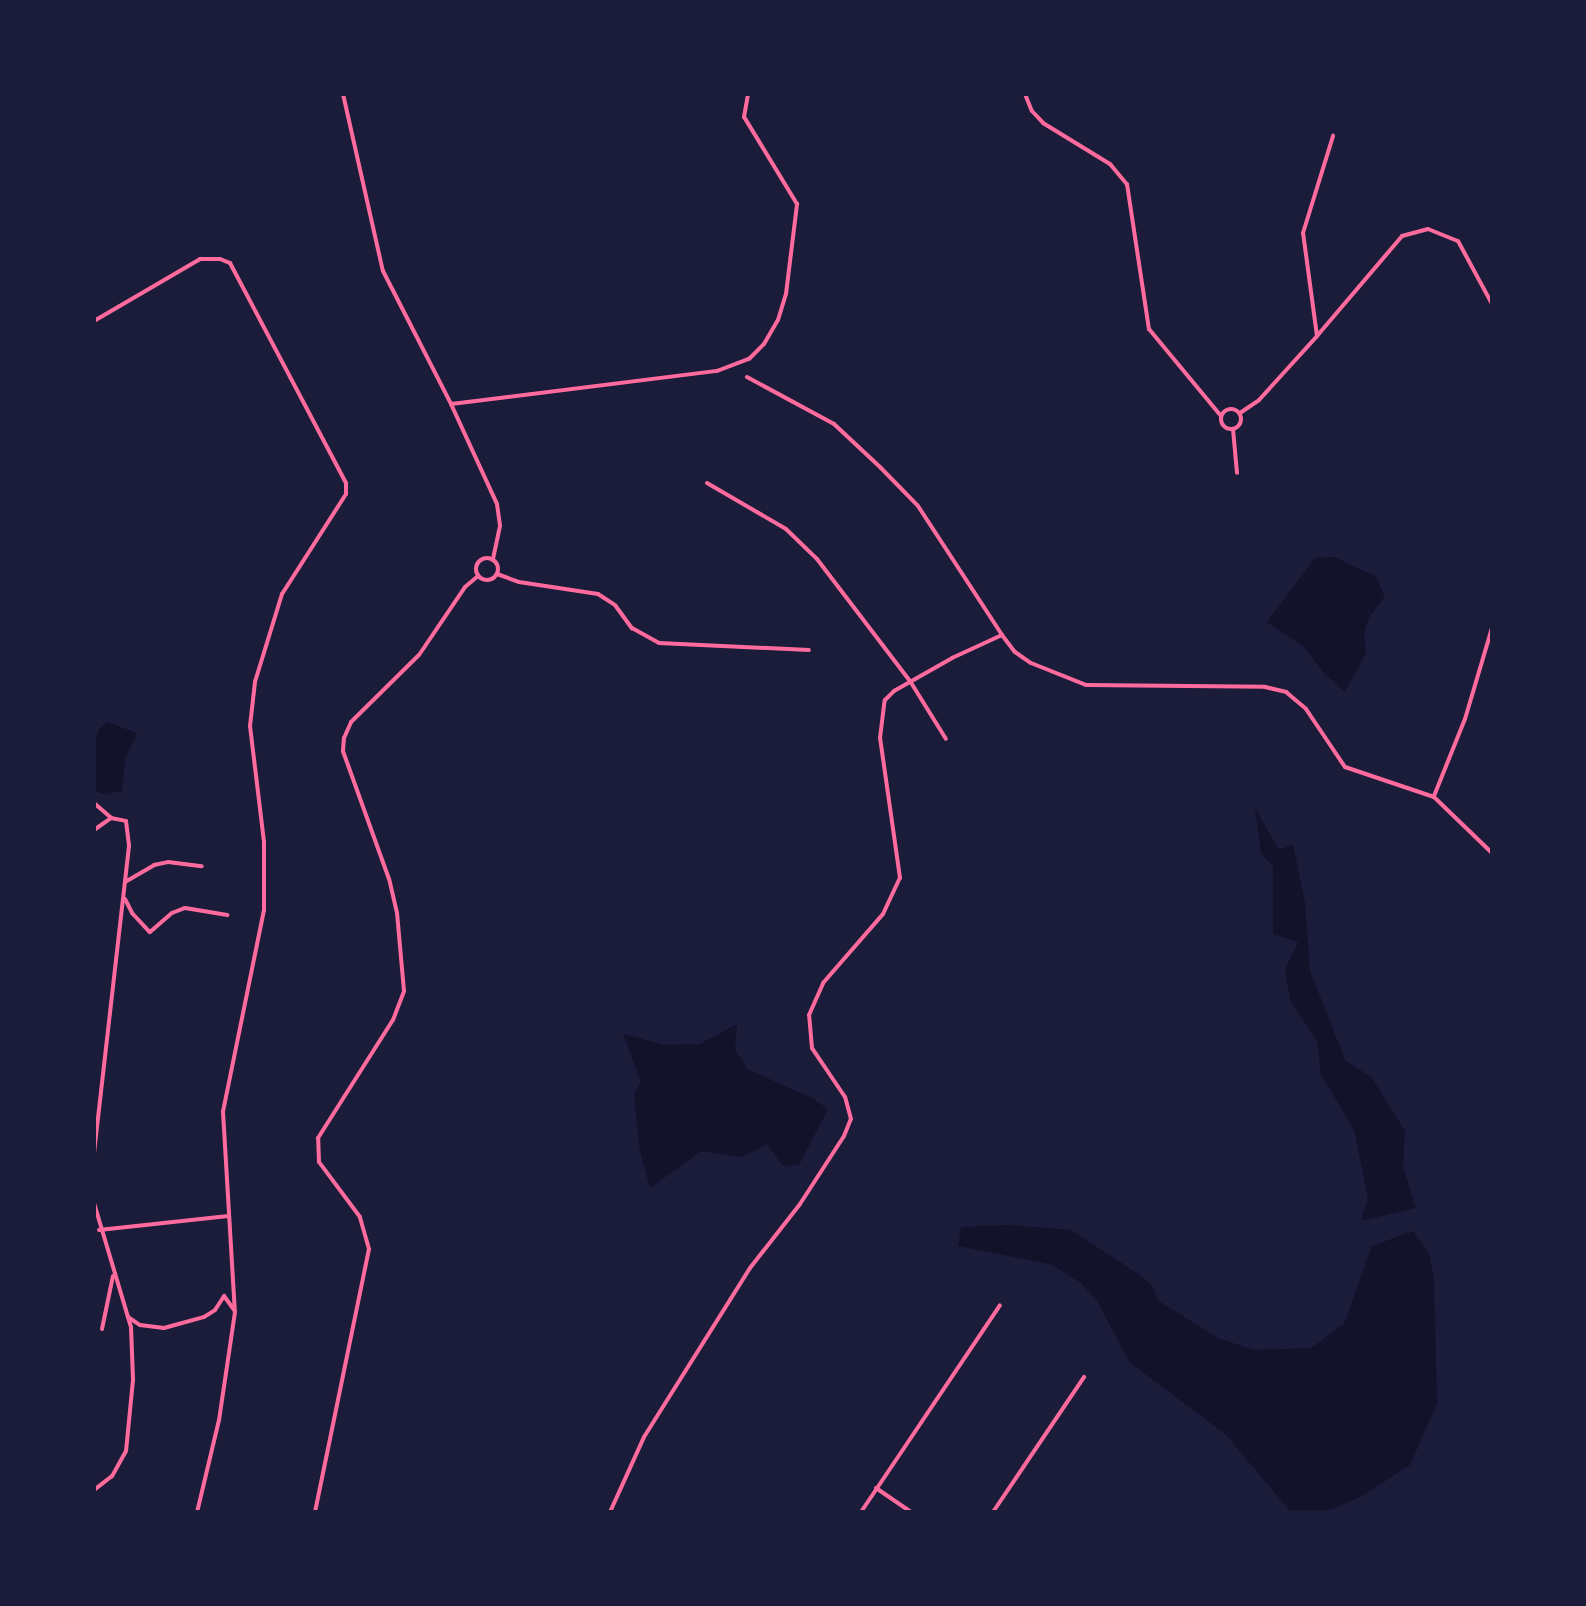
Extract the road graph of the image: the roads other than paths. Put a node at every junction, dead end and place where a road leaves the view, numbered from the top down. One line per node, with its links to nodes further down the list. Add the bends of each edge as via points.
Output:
1 (343, 94): 9 (street, via 383,271)
2 (748, 94): 9 (street, via 744,117 797,204 778,320 749,359 717,371)
3 (1025, 94): 11 (street, via 1043,123 1110,164 1127,184 1149,329)
4 (1333, 136): 7 (street, via 1303,233)
5 (1492, 304): 7 (street, via 1458,241 1438,231 1412,231 1402,236)
6 (94, 321): 34 (street, via 200,259 230,263 346,483 346,494 282,594 255,682 250,726 264,841 264,910 223,1112)
7 (1317, 336): 10 (street, via 1259,400)
8 (747, 377): 19 (street, via 834,424 880,467 918,506)
9 (451, 404): 15 (street, via 497,504 500,526)
10 (1240, 413): 11 (street, via 1231,408); 12 (street, via 1241,423)
11 (1221, 416): 12 (street, via 1223,426)
12 (1233, 429): 13 (street)
13 (1237, 473)
14 (707, 483): 21 (street, via 786,529 844,592)
15 (493, 560): 16 (street); 17 (street, via 480,561)
16 (497, 574): 17 (street, via 488,581); 20 (street, via 598,594 615,605 632,628 659,643)
17 (478, 576): 45 (street, via 419,655 351,722 344,738 343,751 389,879 404,991 393,1020 318,1138 319,1162 360,1217 369,1249)
18 (1492, 628): 23 (street, via 1465,719)
19 (1002, 635): 21 (street); 23 (street, via 1031,663 1086,685 1265,687 1286,692 1306,709 1345,767)
20 (809, 650)
21 (910, 681): 22 (street); 46 (street, via 885,700 879,723 900,878 883,914 823,983 809,1015 812,1048 845,1097 851,1119 644,1437)
22 (946, 739)
23 (1434, 797): 27 (street)
24 (94, 803): 25 (street)
25 (111, 818): 26 (street); 29 (street, via 126,821 129,832)
26 (94, 830)
27 (1492, 853)
28 (202, 866): 29 (street, via 168,862)
29 (125, 882): 30 (street)
30 (124, 896): 31 (street, via 150,932 185,908); 32 (street)
31 (227, 915)
32 (94, 1153)
33 (94, 1203): 35 (street)
34 (228, 1216): 35 (street); 38 (street)
35 (99, 1230): 36 (street)
36 (113, 1273): 39 (street); 40 (street)
37 (1000, 1305): 42 (street)
38 (235, 1312): 39 (street, via 224,1296 204,1317 164,1328 140,1325); 44 (street, via 219,1420)
39 (128, 1317): 43 (street, via 133,1380 126,1451 112,1476)
40 (102, 1329)
41 (1084, 1377): 49 (street)
42 (876, 1488): 47 (street); 48 (street)
43 (94, 1490)
44 (197, 1512)
45 (315, 1512)
46 (610, 1512)
47 (861, 1512)
48 (911, 1512)
49 (993, 1512)

